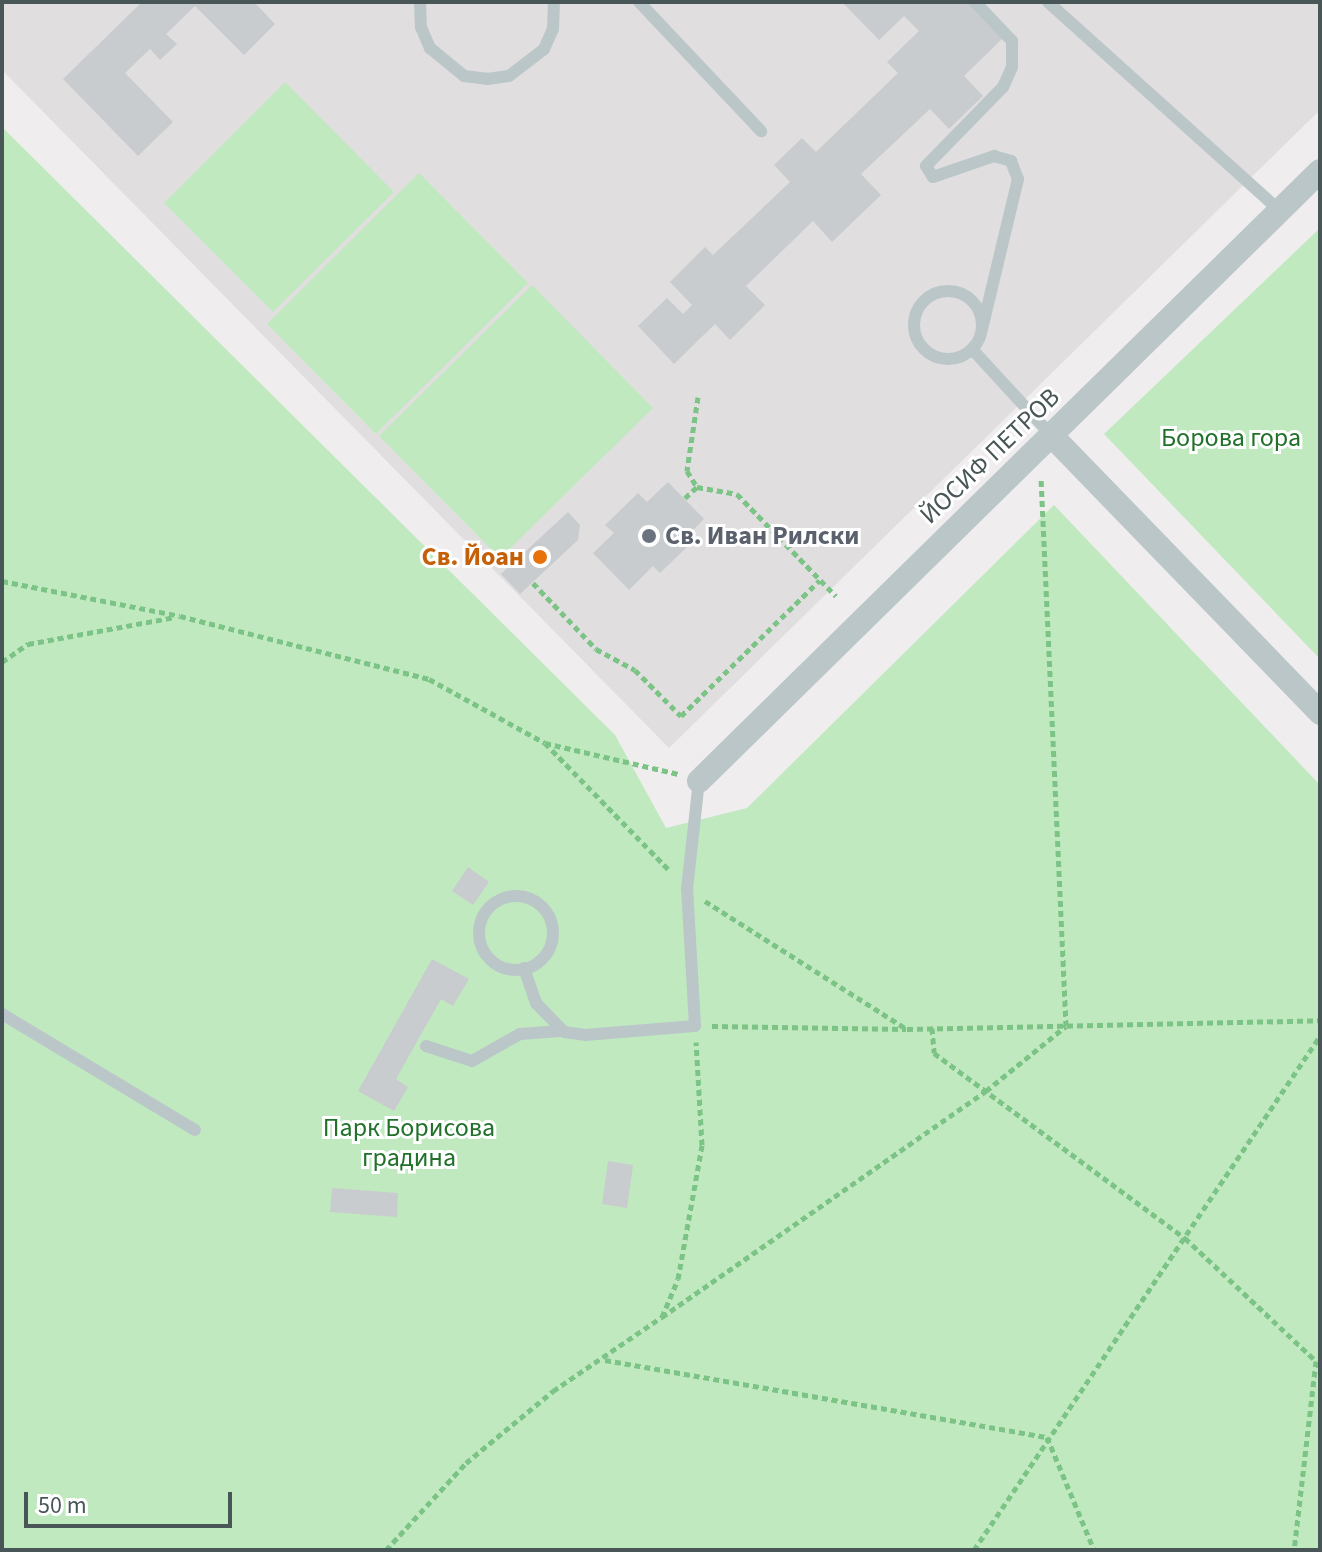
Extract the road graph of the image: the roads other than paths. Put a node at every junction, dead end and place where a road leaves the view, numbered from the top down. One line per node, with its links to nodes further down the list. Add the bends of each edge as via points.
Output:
1 (420, 2): 2 (lane, via 421,27 430,48 464,76 487,79 509,76 544,49 553,29)
2 (554, 2)
3 (639, 2): 6 (lane)
4 (975, 2): 9 (lane, via 1012,41 1012,67 1003,87 926,166 933,177 994,156 1011,161 1018,179)
5 (1048, 2): 8 (lane)
6 (761, 131)
7 (1320, 171): 8 (street, ЙОСИФ ПЕТРОВ)
8 (1280, 211): 11 (street, ЙОСИФ ПЕТРОВ)
9 (982, 329): 10 (lane); 10 (lane, via 978,306 959,292 937,293 919,307 914,328 931,355 953,359)
10 (972, 349): 11 (lane)
11 (1051, 435): 12 (street); 13 (street, ЙОСИФ ПЕТРОВ)
12 (1320, 713)
13 (699, 781): 16 (lane, via 687,889 695,1026)
14 (524, 968): 14 (lane, via 548,951 552,926 548,914 529,898 505,897 480,921 481,945 495,963); 16 (lane, via 536,1003)
15 (2, 1014): 18 (lane)
16 (564, 1032): 17 (lane, via 520,1034 472,1061)
17 (426, 1046)
18 (195, 1130)

